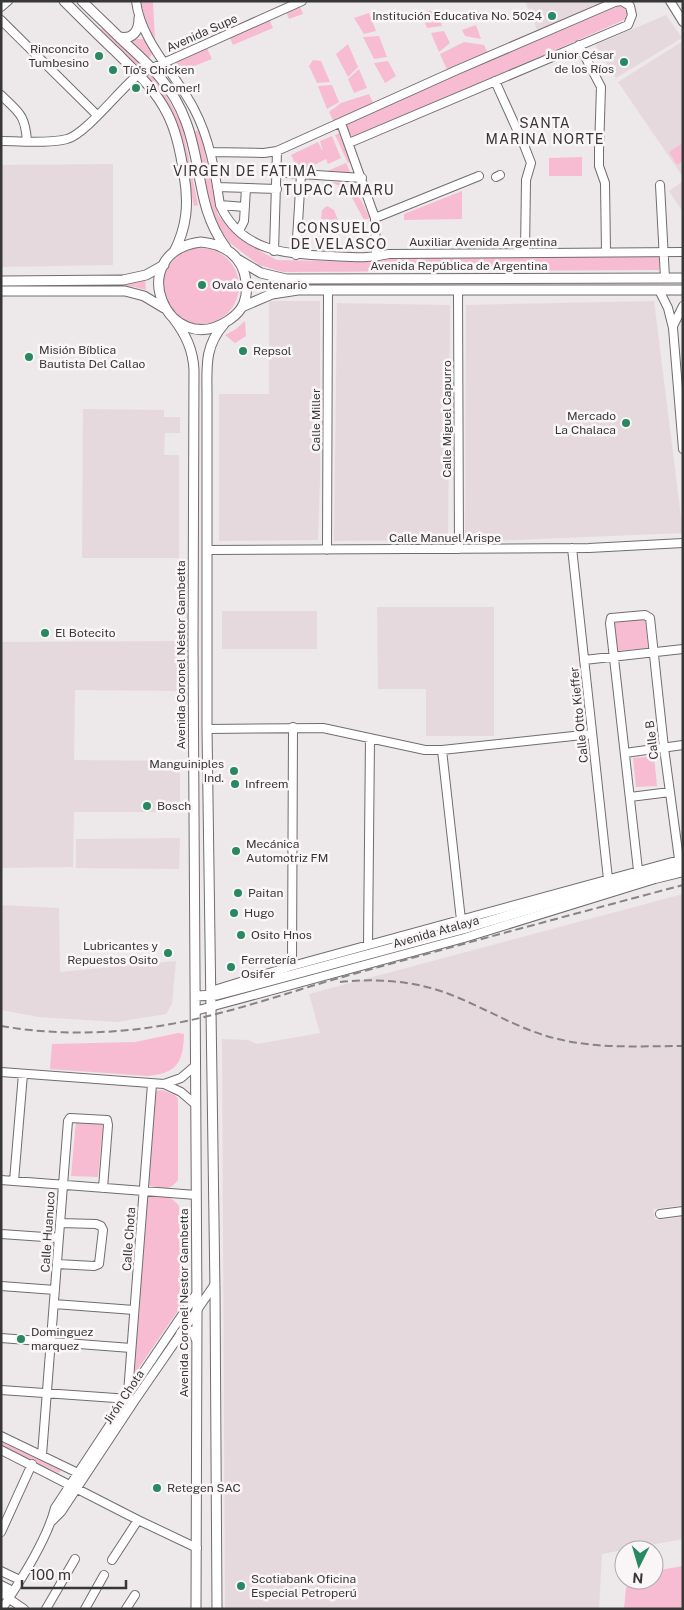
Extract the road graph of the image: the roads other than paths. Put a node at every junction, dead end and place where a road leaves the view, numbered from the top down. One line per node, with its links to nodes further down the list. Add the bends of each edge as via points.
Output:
1 (8, 1): 8 (street)
2 (64, 1): 13 (main road)
3 (82, 1): 9 (main road)
4 (136, 1): 10 (street, Auxiliar Avenida Argentina)
5 (302, 1): 16 (street, Avenida Supe)
6 (621, 1): 15 (street, via 632,11 628,25); 22 (street)
7 (670, 1): 12 (street)
8 (1, 7)
9 (99, 18): 13 (main road); 14 (main road)
10 (139, 18): 14 (main road, via 133,35); 16 (street, Auxiliar Avenida Argentina)
11 (1, 20): 21 (street)
12 (683, 22)
13 (90, 27): 18 (main road)
14 (119, 37): 17 (main road)
15 (580, 44): 19 (street); 43 (street, via 601,87 599,150 605,183)
16 (165, 62): 17 (street, Avenida Supe); 27 (street, Auxiliar Avenida Argentina, via 194,108)
17 (152, 67): 18 (street, Avenida Supe); 40 (main road, via 166,82 186,121 197,158 205,207 215,233)
18 (139, 74): 21 (street, Avenida Supe); 42 (main road, via 167,114 182,158 186,219)
19 (495, 81): 25 (street); 46 (street, via 531,164 526,180)
20 (1, 95): 24 (street, via 20,113 26,124)
21 (97, 115): 24 (street, Avenida Supe, via 69,138)
22 (340, 122): 25 (street); 26 (street)
23 (1, 141): 24 (street, Avenida Supe)
24 (27, 141)
25 (349, 143): 31 (street)
26 (277, 151): 27 (street, via 264,154); 28 (street)
27 (211, 152): 33 (street, Auxiliar Avenida Argentina)
28 (278, 167): 29 (street, via 286,174); 35 (street)
29 (301, 174): 31 (street); 47 (street)
30 (479, 176): 38 (street)
31 (362, 178): 38 (street)
32 (660, 185): 44 (street)
33 (217, 187): 34 (street); 36 (street, Auxiliar Avenida Argentina)
34 (246, 188): 35 (street); 37 (street)
35 (276, 189): 41 (street)
36 (220, 205): 37 (street); 39 (street, Auxiliar Avenida Argentina)
37 (245, 207): 39 (street, via 244,224)
38 (375, 218): 48 (street)
39 (239, 231): 41 (street, Auxiliar Avenida Argentina, via 254,243)
40 (226, 248): 42 (main road, via 201,242); 49 (main road)
41 (274, 251): 47 (street, Auxiliar Avenida Argentina)
42 (174, 252): 50 (main road)
43 (606, 252): 44 (street, Auxiliar Avenida Argentina); 46 (street, Auxiliar Avenida Argentina)
44 (665, 252): 45 (street, Auxiliar Avenida Argentina); 51 (street)
45 (683, 252)
46 (525, 253): 48 (street, Auxiliar Avenida Argentina, via 388,254)
47 (296, 255): 48 (street, Auxiliar Avenida Argentina)
48 (376, 257)
49 (239, 260): 51 (main road, Avenida República de Argentina, via 261,273 286,279); 63 (main road, via 246,278)
50 (164, 265): 55 (main road, via 132,279); 65 (main road, via 158,284)
51 (666, 278): 52 (main road, Avenida República de Argentina)
52 (683, 278)
53 (1, 281): 54 (main road)
54 (39, 281): 55 (main road); 61 (main road)
55 (96, 281): 62 (main road)
56 (328, 290): 57 (main road, Avenida República de Argentina); 63 (main road, Avenida República de Argentina, via 284,291); 75 (street, Calle Miller)
57 (458, 290): 58 (main road, Avenida República de Argentina); 73 (street, Calle Miguel Capurro)
58 (660, 290): 59 (main road, Avenida República de Argentina); 68 (street)
59 (683, 290)
60 (1, 291): 61 (main road)
61 (39, 291): 62 (main road)
62 (96, 291): 65 (main road, via 136,293)
63 (244, 306): 67 (main road)
64 (683, 306): 68 (street)
65 (166, 309): 66 (main road)
66 (174, 319): 67 (main road, via 202,329); 98 (main road, Avenida Coronel Néstor Gambetta, via 190,346 194,370)
67 (224, 324): 74 (main road, via 211,343 207,359)
68 (673, 328): 69 (street)
69 (678, 351): 70 (street)
70 (683, 449)
71 (683, 543): 72 (street, Calle Manuel Arispe)
72 (572, 548): 73 (street, Calle Manuel Arispe); 79 (street, Calle Otto Kieffer)
73 (459, 549): 75 (street, Calle Manuel Arispe)
74 (207, 550): 75 (street, Calle Manuel Arispe); 81 (main road)
75 (327, 550)
76 (683, 649): 77 (street)
77 (654, 652): 78 (street); 78 (street, Calle B, via 650,618 645,615 611,618); 85 (street, Calle B)
78 (613, 656): 79 (street); 87 (street)
79 (584, 660): 82 (street, Calle Otto Kieffer)
80 (293, 727): 81 (street); 83 (street, via 323,728); 96 (street)
81 (207, 729): 97 (main road)
82 (592, 734): 86 (street); 93 (street, Calle Otto Kieffer)
83 (370, 738): 86 (street, via 425,750); 95 (street)
84 (683, 745): 85 (street)
85 (664, 748): 87 (street); 88 (street, Calle B)
86 (442, 750): 94 (street)
87 (625, 753): 89 (street)
88 (670, 792): 89 (street); 90 (street, Calle B)
89 (630, 796): 91 (street)
90 (682, 861): 91 (street, Avenida Atalaya); 97 (main road, Avenida Atalaya, via 463,929)
91 (638, 870): 93 (street, Avenida Atalaya)
92 (683, 872): 99 (street, Avenida Atalaya, via 464,938)
93 (608, 879): 94 (street, Avenida Atalaya)
94 (461, 920): 95 (street, Avenida Atalaya)
95 (368, 945): 96 (street, Avenida Atalaya)
96 (292, 966): 97 (street, Avenida Atalaya)
97 (211, 994): 98 (main road, Avenida Atalaya); 99 (main road)
98 (195, 996): 100 (main road, Avenida Coronel Nestor Gambetta)
99 (211, 1007): 100 (street, Avenida Atalaya); 119 (main road)
100 (195, 1011): 101 (main road, Avenida Coronel Nestor Gambetta)
101 (195, 1066): 105 (street, via 181,1078); 106 (main road, Avenida Coronel Nestor Gambetta)
102 (1, 1072): 103 (street)
103 (22, 1074): 104 (street); 108 (street)
104 (152, 1084): 105 (street); 111 (street, Calle Chota)
105 (164, 1084): 106 (street)
106 (195, 1104): 112 (main road, Avenida Coronel Nestor Gambetta)
107 (1, 1180): 108 (street)
108 (14, 1181): 109 (street)
109 (63, 1185): 110 (street); 110 (street, Calle Huanuco, via 68,1121 74,1117 104,1119 108,1125); 115 (street, Calle Huanuco)
110 (103, 1188): 111 (street)
111 (143, 1191): 112 (street); 125 (street, Calle Chota)
112 (196, 1195): 122 (main road, Avenida Coronel Nestor Gambetta)
113 (683, 1211): 114 (street)
114 (660, 1214)
115 (60, 1222): 117 (street, Calle Huanuco); 118 (street, via 96,1224 103,1230 99,1264)
116 (1, 1234): 117 (street)
117 (58, 1238): 118 (street, Calle Huanuco)
118 (57, 1264): 121 (street, Calle Huanuco)
119 (215, 1284): 124 (street, Jirón Chota); 158 (main road)
120 (1, 1286): 121 (street)
121 (54, 1290): 123 (street, Calle Huanuco)
122 (197, 1293): 124 (main road, Avenida Coronel Nestor Gambetta); 133 (street, Jirón Chota)
123 (54, 1304): 125 (street); 129 (street, Calle Huanuco)
124 (197, 1309): 126 (street, Jirón Chota); 128 (main road, Avenida Coronel Nestor Gambetta)
125 (134, 1310): 130 (street, Calle Chota)
126 (181, 1333): 128 (main road, via 190,1331); 133 (street, Jirón Chota)
127 (1, 1338): 129 (street)
128 (196, 1339): 142 (main road, Avenida Coronel Nestor Gambetta)
129 (51, 1342): 130 (street); 132 (street, Calle Huanuco)
130 (131, 1348): 133 (street, Calle Chota)
131 (1, 1390): 132 (street)
132 (47, 1393): 133 (street); 136 (street, Calle Huanuco)
133 (130, 1398): 138 (street, Jirón Chota)
134 (1, 1436): 136 (street)
135 (1, 1450): 137 (street)
136 (42, 1454): 138 (street)
137 (32, 1464): 139 (street); 141 (street)
138 (81, 1474): 139 (street, Jirón Chota)
139 (73, 1486): 140 (street); 147 (street, Jirón Chota, via 62,1512 51,1521)
140 (138, 1520): 142 (street); 144 (street)
141 (1, 1532)
142 (197, 1548): 157 (main road, Avenida Coronel Nestor Gambetta)
143 (75, 1559): 154 (street)
144 (112, 1560)
145 (1, 1571): 147 (street)
146 (104, 1575): 155 (street)
147 (20, 1580): 149 (street, Jirón Chota)
148 (1, 1585): 149 (street)
149 (13, 1590): 151 (street)
150 (135, 1595): 156 (street)
151 (5, 1596): 152 (street); 153 (street)
152 (2, 1609)
153 (24, 1609)
154 (46, 1609)
155 (85, 1609)
156 (126, 1609)
157 (196, 1609)
158 (217, 1609)

